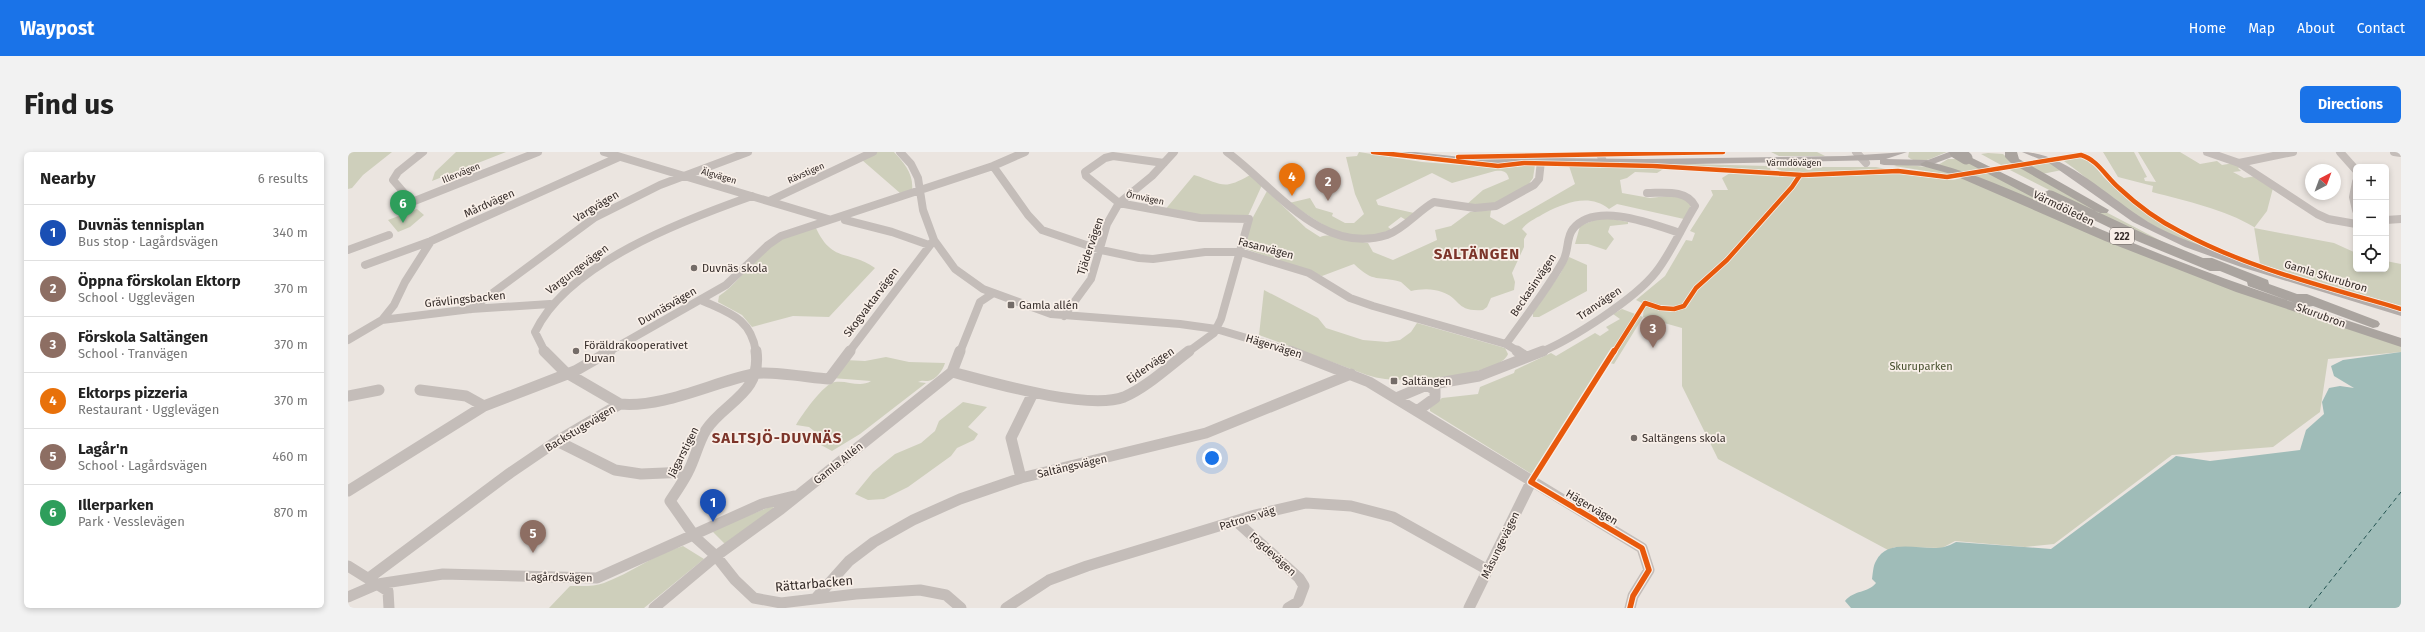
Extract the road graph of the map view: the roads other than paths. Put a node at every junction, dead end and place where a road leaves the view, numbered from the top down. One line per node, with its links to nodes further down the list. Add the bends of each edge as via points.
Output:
1 (423, 152): 2 (street, Illervägen, via 398,172 393,180 412,202)
2 (538, 152)
3 (604, 152): 20 (street, Älgvägen)
4 (748, 152): 30 (street, Vargvägen)
5 (873, 152): 34 (street, Rävstigen)
6 (900, 152): 31 (street, Hägervägen, via 915,170)
7 (1025, 152): 28 (street, Duvnäsvägen)
8 (1174, 152): 25 (street, Tjädervägen)
9 (1227, 152): 24 (street, via 1310,223 1339,236 1356,239 1374,239 1388,234 1434,202 1475,208 1496,206 1534,185 1539,179)
10 (1388, 152): 24 (main road, Värmdövägen, via 1442,159)
11 (1903, 152): 23 (main road, Värmdövägen, via 1883,157); 27 (main road, via 1905,158)
12 (2011, 152): 50 (highway, via 2011,157 2015,161 2126,223)
13 (2027, 152): 22 (main road)
14 (2207, 152): 26 (street)
15 (2293, 152): 26 (street)
16 (2340, 152): 29 (street)
17 (2394, 152): 18 (street)
18 (2401, 153)
19 (1970, 156): 27 (main road, via 1950,154 1935,163); 50 (highway, Värmdöleden / 222, via 2121,236)
20 (619, 157): 30 (street, Älgvägen); 44 (street, Mårdvägen)
21 (1601, 157): 23 (main road, Värmdövägen, via 1670,161); 24 (main road, Värmdövägen)
22 (2049, 157): 50 (main road, Gamla Skurubron, via 2107,199 2156,230 2189,245)
23 (1861, 158): 27 (main road, Värmdövägen)
24 (1541, 161)
25 (1164, 163): 35 (street, Tjädervägen); 35 (street, Örnvägen, via 1113,156 1105,158 1085,172 1086,176)
26 (2239, 163): 41 (street, via 2317,214 2328,219)
27 (1922, 164): 50 (highway, via 1964,175 2110,238)
28 (993, 166): 31 (street, Duvnäsvägen); 47 (street, Fasanvägen, via 1042,230)
29 (2353, 167)
30 (683, 175): 33 (street, Älgvägen); 54 (street, Vargvägen, via 594,218)
31 (919, 190): 37 (street, Duvnäsvägen); 45 (street, Hägervägen)
32 (1647, 193): 42 (street, Tranvägen, via 1678,194 1695,204 1695,209)
33 (752, 196): 34 (street, Älgvägen); 53 (street, Vargungevägen, via 688,218 646,237 600,265)
34 (769, 201): 37 (street, Älgvägen)
35 (1119, 203): 36 (street, Örnvägen, via 1200,218); 47 (street, Tjädervägen, via 1107,224)
36 (1249, 218): 48 (street, Ejdervägen)
37 (828, 219): 52 (street, Duvnäsvägen, via 774,240 726,285)
38 (2401, 219): 40 (street)
39 (845, 220): 45 (street)
40 (2389, 220)
41 (2353, 223)
42 (1680, 233): 63 (street, Beckasinvägen, via 1615,216 1599,216 1582,221 1572,230 1567,255); 64 (street, Tranvägen, via 1656,272 1630,297 1599,319 1544,351)
43 (389, 235): 46 (street)
44 (431, 241): 49 (street, Mårdvägen); 57 (street)
45 (932, 243): 51 (street, Hägervägen, via 955,269); 69 (street, Skogvaktarvägen)
46 (348, 250)
47 (1101, 250): 48 (street, Fasanvägen, via 1153,259 1205,252); 56 (street, Tjädervägen, via 1091,279)
48 (1240, 252): 58 (street, Ejdervägen); 63 (street, Fasanvägen, via 1309,273 1350,298 1372,306)
49 (365, 265)
50 (2243, 279): 55 (main road, Gamla Skurubron); 59 (highway)
51 (992, 294): 56 (street, Hägervägen, via 1037,310); 65 (street, Gamla Allén, via 980,302)
52 (701, 300): 66 (street, Jägarstigen, via 736,315 754,337 758,349); 67 (street, Duvnäsvägen)
53 (550, 304): 54 (street, Grävlingsbacken); 67 (street, Vargungevägen, via 534,332 546,355)
54 (471, 309): 57 (street, Grävlingsbacken)
55 (2401, 312)
56 (1064, 316): 58 (street, Hägervägen)
57 (382, 320): 61 (street)
58 (1216, 329): 68 (street, Hägervägen, via 1280,347); 73 (street, Ejdervägen, via 1209,338 1182,358 1123,397 1091,399)
59 (2384, 333): 60 (highway); 62 (highway)
60 (2401, 333)
61 (348, 340)
62 (2401, 343)
63 (1506, 344): 64 (street, Fasanvägen)
64 (1526, 358): 70 (street, Tranvägen, via 1479,376)
65 (952, 372): 73 (street, Ejdervägen); 84 (street, Gamla Allén)
66 (755, 373): 69 (street, Backstugevägen); 76 (street, Backstugevägen, via 677,396 631,405); 80 (street, Jägarstigen, via 738,401 706,430)
67 (568, 374): 76 (street, Vargungevägen); 77 (street, Duvnäsvägen, via 520,390)
68 (1351, 374): 75 (street, Hägervägen); 81 (street, Saltängsvägen, via 1206,433)
69 (829, 379)
70 (1427, 385): 75 (street, Tranvägen); 78 (street, via 1434,390 1434,398)
71 (379, 390): 74 (street)
72 (420, 390): 77 (street, via 466,396)
73 (1033, 393): 81 (street, via 1011,438)
74 (348, 396)
75 (1396, 398): 78 (street, Hägervägen)
76 (620, 404): 79 (street, Backstugevägen)
77 (484, 406): 83 (street, Duvnäsvägen)
78 (1418, 411): 82 (street, Hägervägen)
79 (557, 441): 80 (street, via 615,470 641,474); 90 (street, Backstugevägen, via 465,505)
80 (688, 472): 86 (street, Jägarstigen, via 670,501)
81 (1021, 478): 92 (street, Saltängsvägen, via 960,499 913,520 874,542 849,561)
82 (1532, 482): 89 (street, Måsungevägen); 99 (street, Hägervägen, via 1642,548 1650,570 1633,596)
83 (348, 491)
84 (796, 496): 86 (street, Lagårdsvägen, via 762,504); 87 (street, Gamla Allén)
85 (1236, 521): 89 (street, Patrons väg, via 1299,504 1359,507 1387,514 1413,525 1460,556); 96 (street, Patrons väg, via 1075,571 1034,588); 97 (street, Fogdevägen, via 1299,578 1304,586 1301,597)
86 (692, 534): 87 (street, Rättarbacken); 90 (street, Lagårdsvägen, via 597,578 443,574)
87 (716, 556): 92 (street, Rättarbacken, via 735,580 754,598 781,603); 94 (street, Gamla Allén)
88 (348, 566): 90 (street)
89 (1488, 570): 98 (street, Måsungevägen)
90 (373, 581): 91 (street); 93 (street, via 388,592)
91 (348, 598)
92 (816, 598): 95 (street, Rättarbacken, via 920,590 946,595)
93 (389, 608)
94 (654, 608)
95 (961, 608)
96 (1006, 608)
97 (1288, 608)
98 (1469, 608)
99 (1630, 608)

